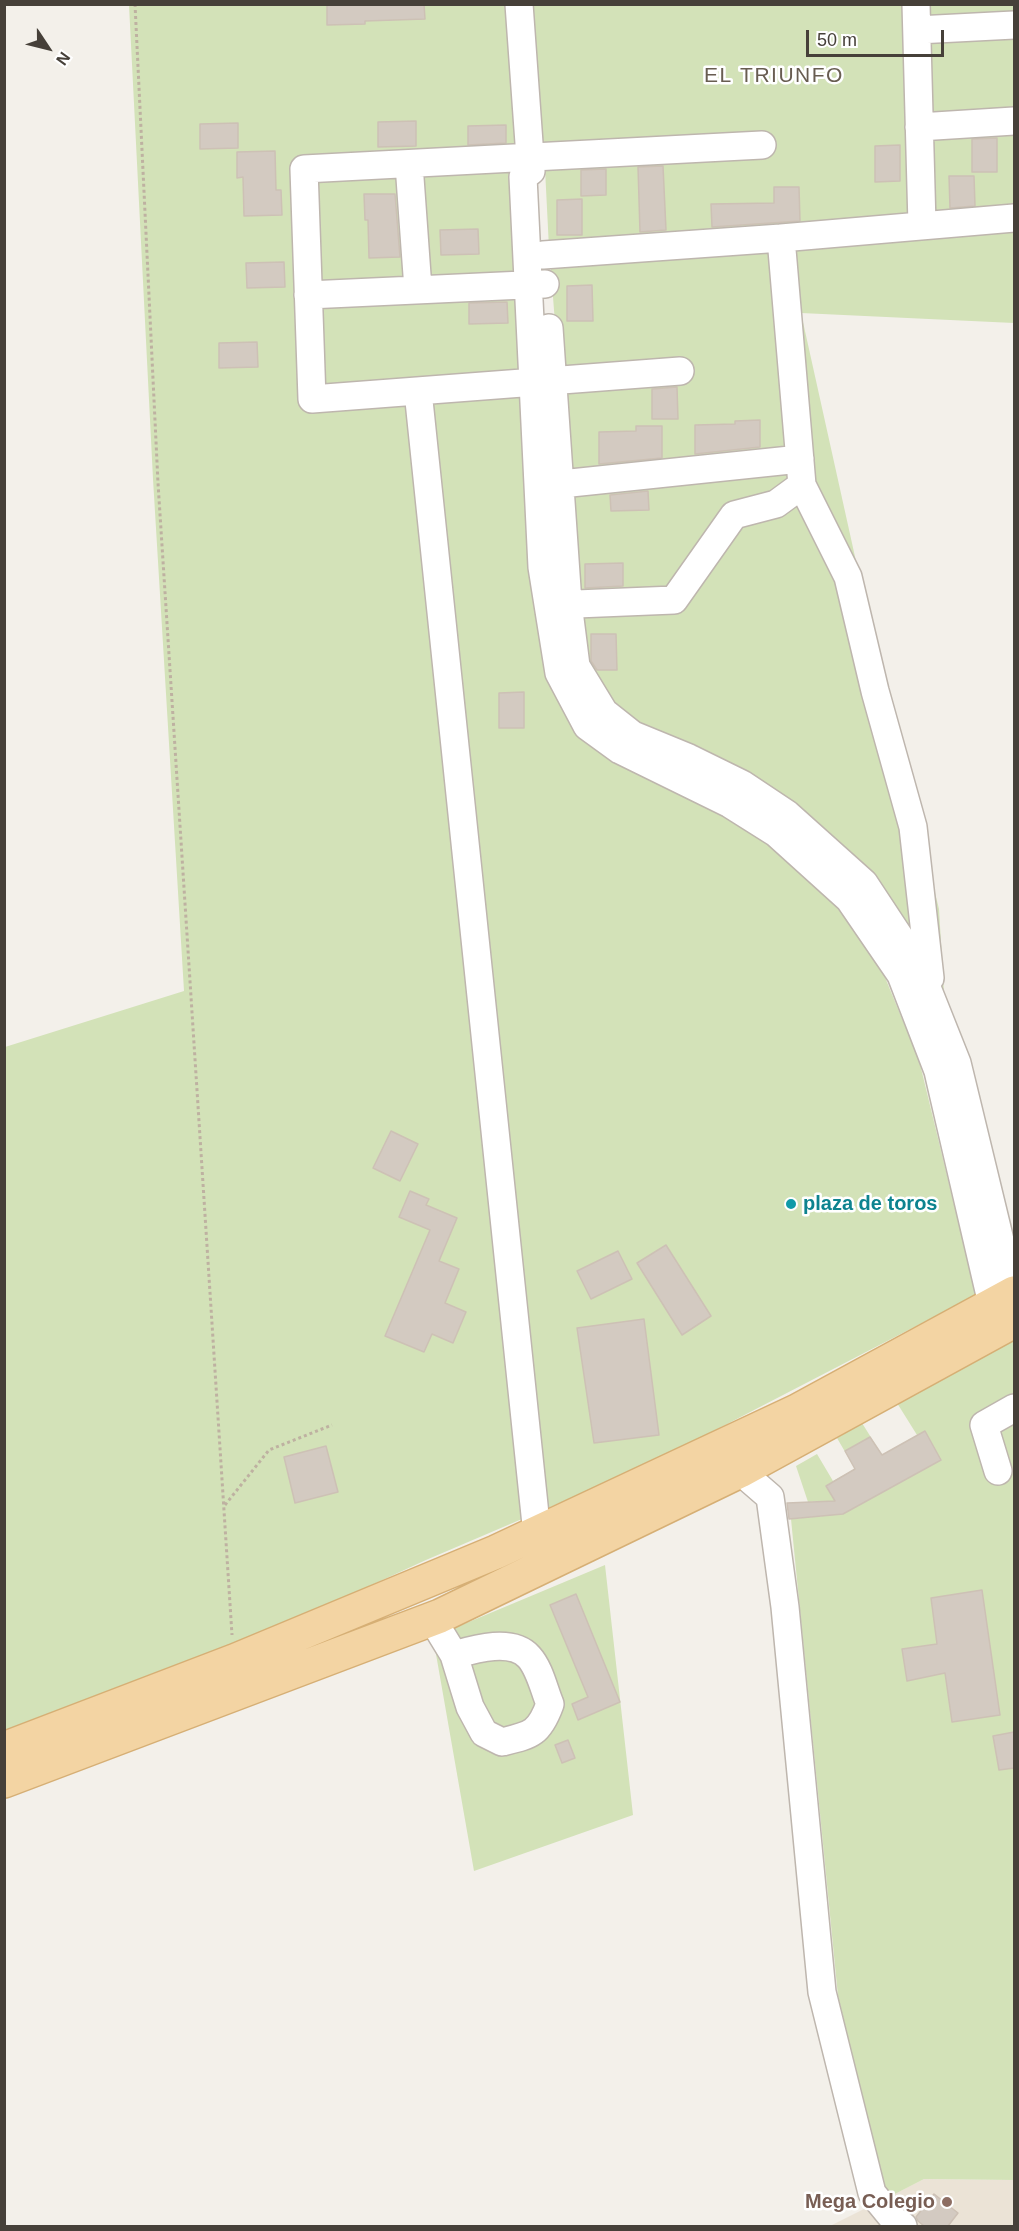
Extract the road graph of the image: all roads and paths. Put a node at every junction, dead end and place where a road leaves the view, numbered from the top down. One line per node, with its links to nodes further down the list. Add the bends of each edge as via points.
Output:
1 (135, 4): 29 (path, via 158,483)
2 (519, 4): 9 (street)
3 (917, 17): 4 (street); 6 (street)
4 (1014, 25)
5 (1014, 121): 6 (street)
6 (920, 127): 11 (street)
7 (762, 145): 9 (street)
8 (410, 164): 9 (street); 15 (street); 16 (street, via 304,169)
9 (531, 164): 13 (street, via 541,176); 14 (street, via 523,177)
10 (1014, 218): 11 (street)
11 (922, 225): 12 (street)
12 (781, 238): 13 (street); 20 (street)
13 (543, 255): 14 (street)
14 (537, 284): 15 (street); 18 (street)
15 (418, 289): 16 (street)
16 (308, 295): 19 (street, via 312,399)
17 (680, 371): 18 (street)
18 (543, 381): 19 (street); 21 (street)
19 (418, 391): 30 (street)
20 (801, 472): 21 (street); 22 (street, via 776,504 734,515 674,600); 23 (street, via 848,577 913,827)
21 (549, 485): 22 (street)
22 (558, 604): 23 (street, via 576,666 604,712 633,735 742,784 787,814 864,883 918,965); 24 (street, via 559,673 587,726 620,750 730,804 776,833 849,899 901,975 938,1071)
23 (931, 995): 24 (street, via 957,1063)
24 (1008, 1303): 27 (main road); 30 (main road, via 786,1417)
25 (1014, 1408): 28 (street, via 984,1425)
26 (332, 1425): 29 (path, via 269,1450)
27 (740, 1471): 31 (main road); 36 (street, via 770,1497 785,1607 822,1992 872,2193)
28 (998, 1471)
29 (224, 1507): 33 (path)
30 (537, 1534): 33 (main road)
31 (432, 1619): 32 (street); 35 (main road)
32 (454, 1655)
33 (234, 1661): 34 (main road)
34 (4, 1749)
35 (4, 1781)
36 (903, 2226)

